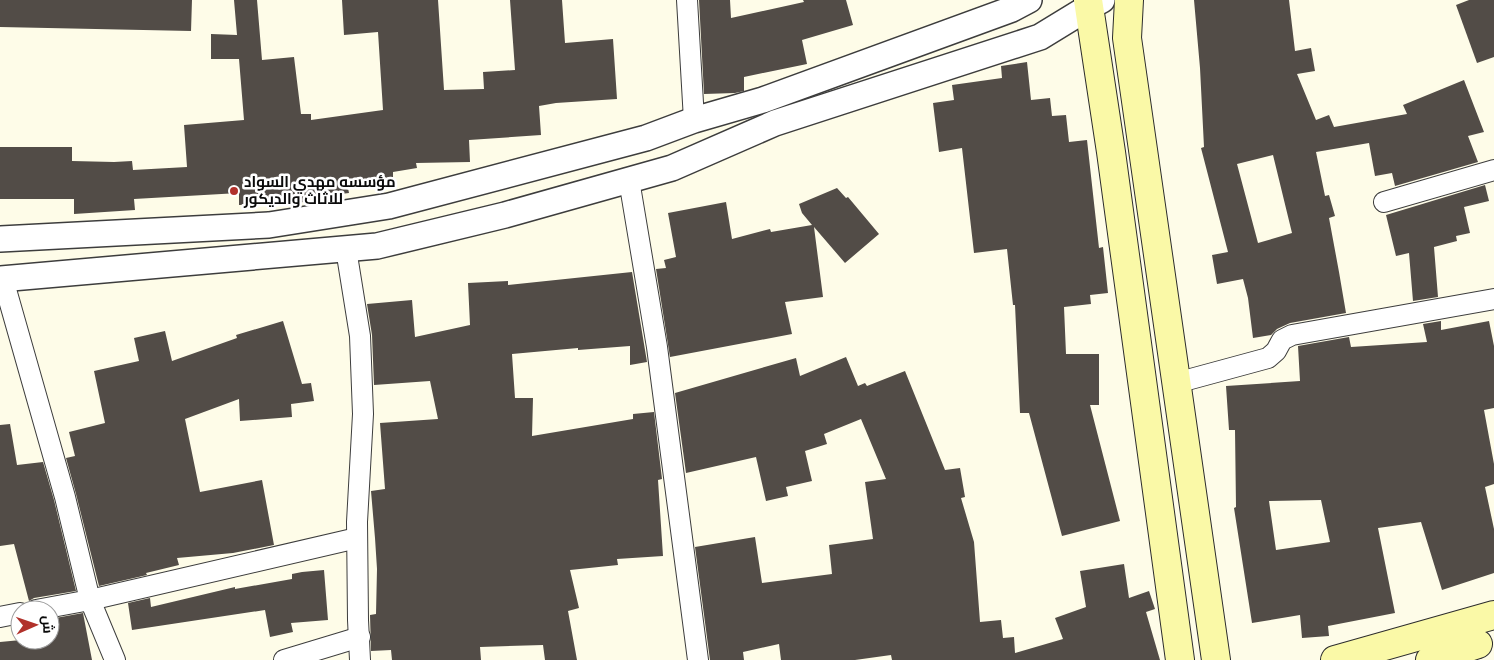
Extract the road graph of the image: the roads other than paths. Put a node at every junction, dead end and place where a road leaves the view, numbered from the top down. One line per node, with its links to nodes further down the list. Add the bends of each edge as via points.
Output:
1 (687, 0): 5 (street)
2 (1029, 0): 5 (street, via 763,100)
3 (1129, 0): 13 (main road, via 1127,38)
4 (1093, 2): 7 (street, via 1040,38 775,123 672,168); 24 (main road, via 1110,152)
5 (694, 120): 9 (street, via 646,138 389,206 269,225)
6 (1494, 170): 8 (street)
7 (629, 180): 10 (street, via 505,215 386,244); 23 (street, via 657,347)
8 (1384, 202)
9 (0, 239)
10 (346, 249): 11 (street); 14 (street, via 360,336 363,414)
11 (2, 279): 15 (street)
12 (1494, 299): 13 (street, via 1292,335 1282,340 1268,358)
13 (1176, 383): 25 (main road)
14 (357, 538): 15 (street); 18 (street)
15 (90, 600): 16 (street); 20 (street)
16 (60, 606)
17 (1494, 615): 26 (main road)
18 (360, 638): 21 (street); 22 (street)
19 (1480, 644): 27 (main road)
20 (115, 660)
21 (284, 660)
22 (360, 660)
23 (698, 660)
24 (1180, 660)
25 (1216, 660)
26 (1336, 660)
27 (1430, 660)

